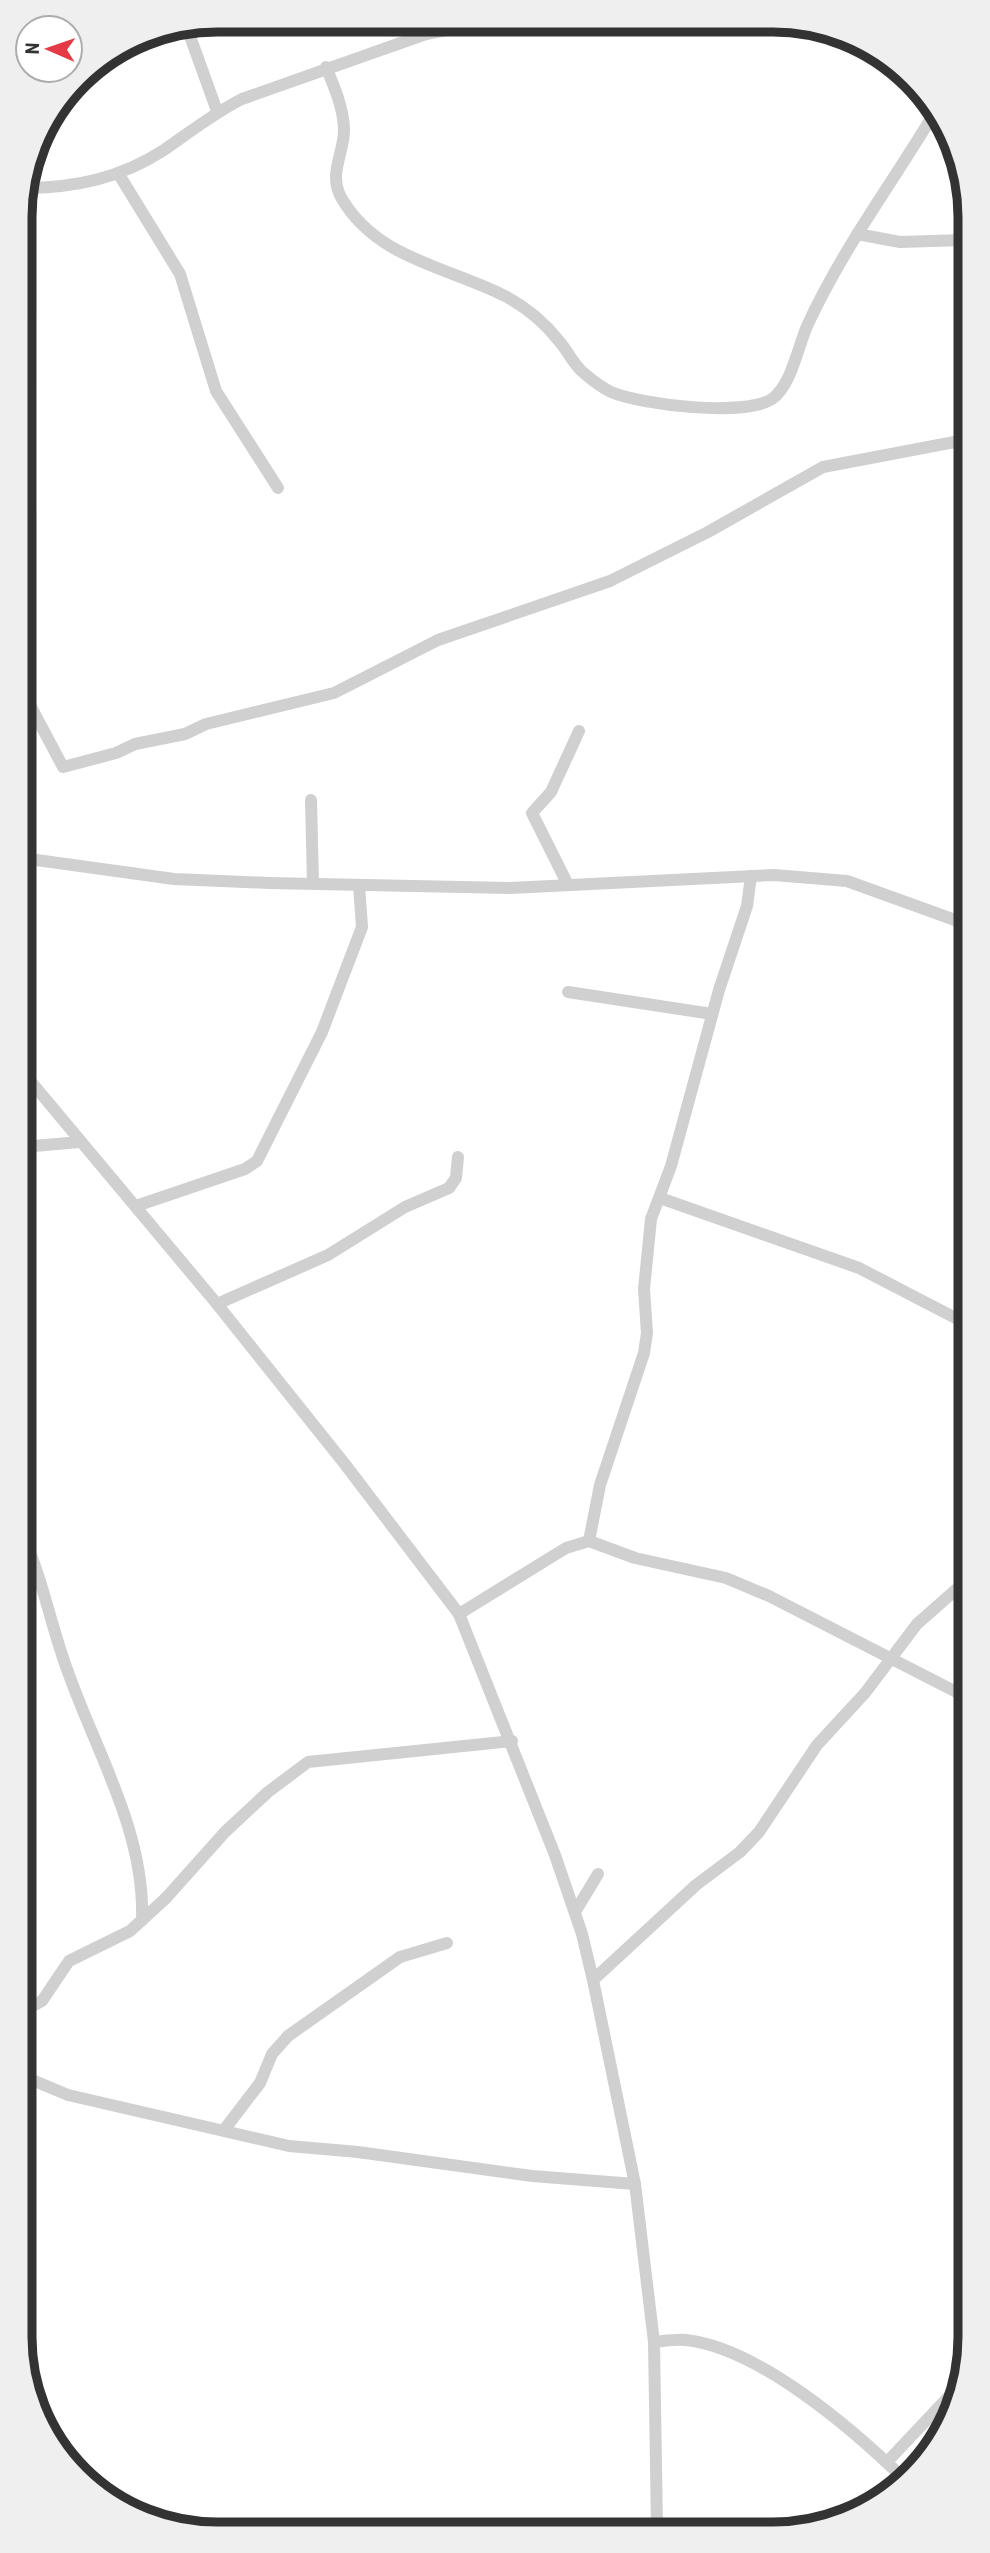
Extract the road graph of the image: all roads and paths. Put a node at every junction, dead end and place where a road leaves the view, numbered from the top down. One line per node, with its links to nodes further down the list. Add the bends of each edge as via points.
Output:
1 (441, 31): 3 (street)
2 (189, 34): 4 (street)
3 (326, 67): 4 (street); 8 (street, via 344,129 337,156 337,187 354,215 396,252 469,279 533,314 583,373 611,392 702,408 761,405 775,397)
4 (217, 111): 6 (street, via 164,150)
5 (931, 119): 8 (street)
6 (118, 173): 7 (street, via 75,186); 11 (street, via 180,274 216,391)
7 (34, 188)
8 (857, 234): 9 (street, via 900,242)
9 (958, 240)
10 (958, 441): 12 (street, via 823,467 610,581 438,640 334,693 206,724 185,734 63,767)
11 (278, 488)
12 (32, 709)
13 (579, 731): 19 (street, via 551,792 533,813)
14 (311, 800): 17 (street)
15 (32, 859): 17 (street, via 174,879)
16 (751, 876): 19 (street); 20 (street, via 847,881); 22 (street, via 747,906)
17 (313, 883): 18 (street)
18 (359, 884): 19 (street); 28 (street, via 362,927 322,1032 257,1161)
19 (568, 885)
20 (958, 920)
21 (568, 992): 22 (street)
22 (712, 1014): 27 (street)
23 (32, 1083): 24 (street)
24 (80, 1142): 25 (street); 28 (street)
25 (32, 1146)
26 (458, 1157): 29 (street, via 456,1178 449,1188 405,1206 328,1255)
27 (660, 1198): 30 (street, via 859,1268); 31 (street, via 651,1219 646,1260 644,1353 600,1485)
28 (136, 1206): 29 (street)
29 (217, 1304): 34 (street)
30 (958, 1319)
31 (589, 1541): 34 (street, via 566,1548); 35 (street, via 635,1558 726,1578)
32 (32, 1556): 40 (street, via 68,1675 138,1856)
33 (958, 1588): 35 (street, via 924,1617)
34 (459, 1614): 37 (street)
35 (890, 1659): 36 (street); 42 (street, via 866,1693 817,1745 747,1846 696,1885)
36 (958, 1693)
37 (512, 1741): 39 (street); 40 (street, via 308,1762 225,1832)
38 (598, 1874): 39 (street)
39 (575, 1912): 42 (street)
40 (142, 1920): 43 (street, via 130,1931 69,1962 42,2001)
41 (447, 1943): 45 (street, via 400,1957 288,2036)
42 (593, 1980): 46 (street)
43 (32, 2006)
44 (32, 2080): 45 (street, via 68,2095)
45 (224, 2130): 46 (street, via 289,2147)
46 (635, 2184): 47 (street)
47 (654, 2342): 49 (street, via 686,2340 729,2351 768,2371); 51 (street)
48 (949, 2397): 49 (street)
49 (887, 2462): 50 (street)
50 (898, 2473)
51 (657, 2522)

